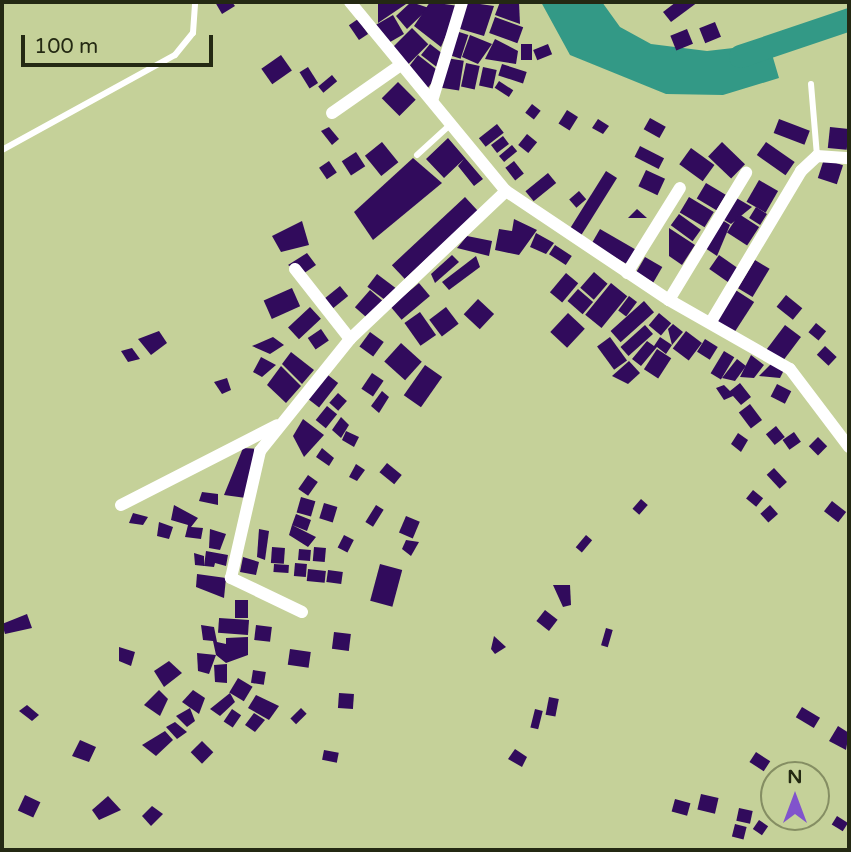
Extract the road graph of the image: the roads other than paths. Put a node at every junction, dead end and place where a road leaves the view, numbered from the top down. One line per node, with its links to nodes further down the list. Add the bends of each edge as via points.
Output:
1 (195, 2): 9 (lane, via 193,33 175,55)
2 (350, 2): 4 (street)
3 (463, 2): 6 (street)
4 (399, 66): 6 (street); 7 (street)
5 (811, 84): 11 (lane)
6 (432, 101): 8 (street)
7 (332, 113)
8 (452, 123): 10 (lane); 15 (street)
9 (2, 150)
10 (416, 155)
11 (817, 156): 12 (street); 19 (street, via 792,184 764,242)
12 (849, 158)
13 (746, 173): 18 (street)
14 (680, 188): 17 (street)
15 (506, 191): 17 (street); 20 (street)
16 (295, 269): 20 (street)
17 (627, 273): 18 (street)
18 (669, 300): 19 (street)
19 (712, 320): 22 (street, via 790,369)
20 (350, 339): 21 (street)
21 (277, 425): 23 (street); 24 (street, via 260,451 231,578)
22 (849, 447)
23 (121, 505)
24 (302, 612)

